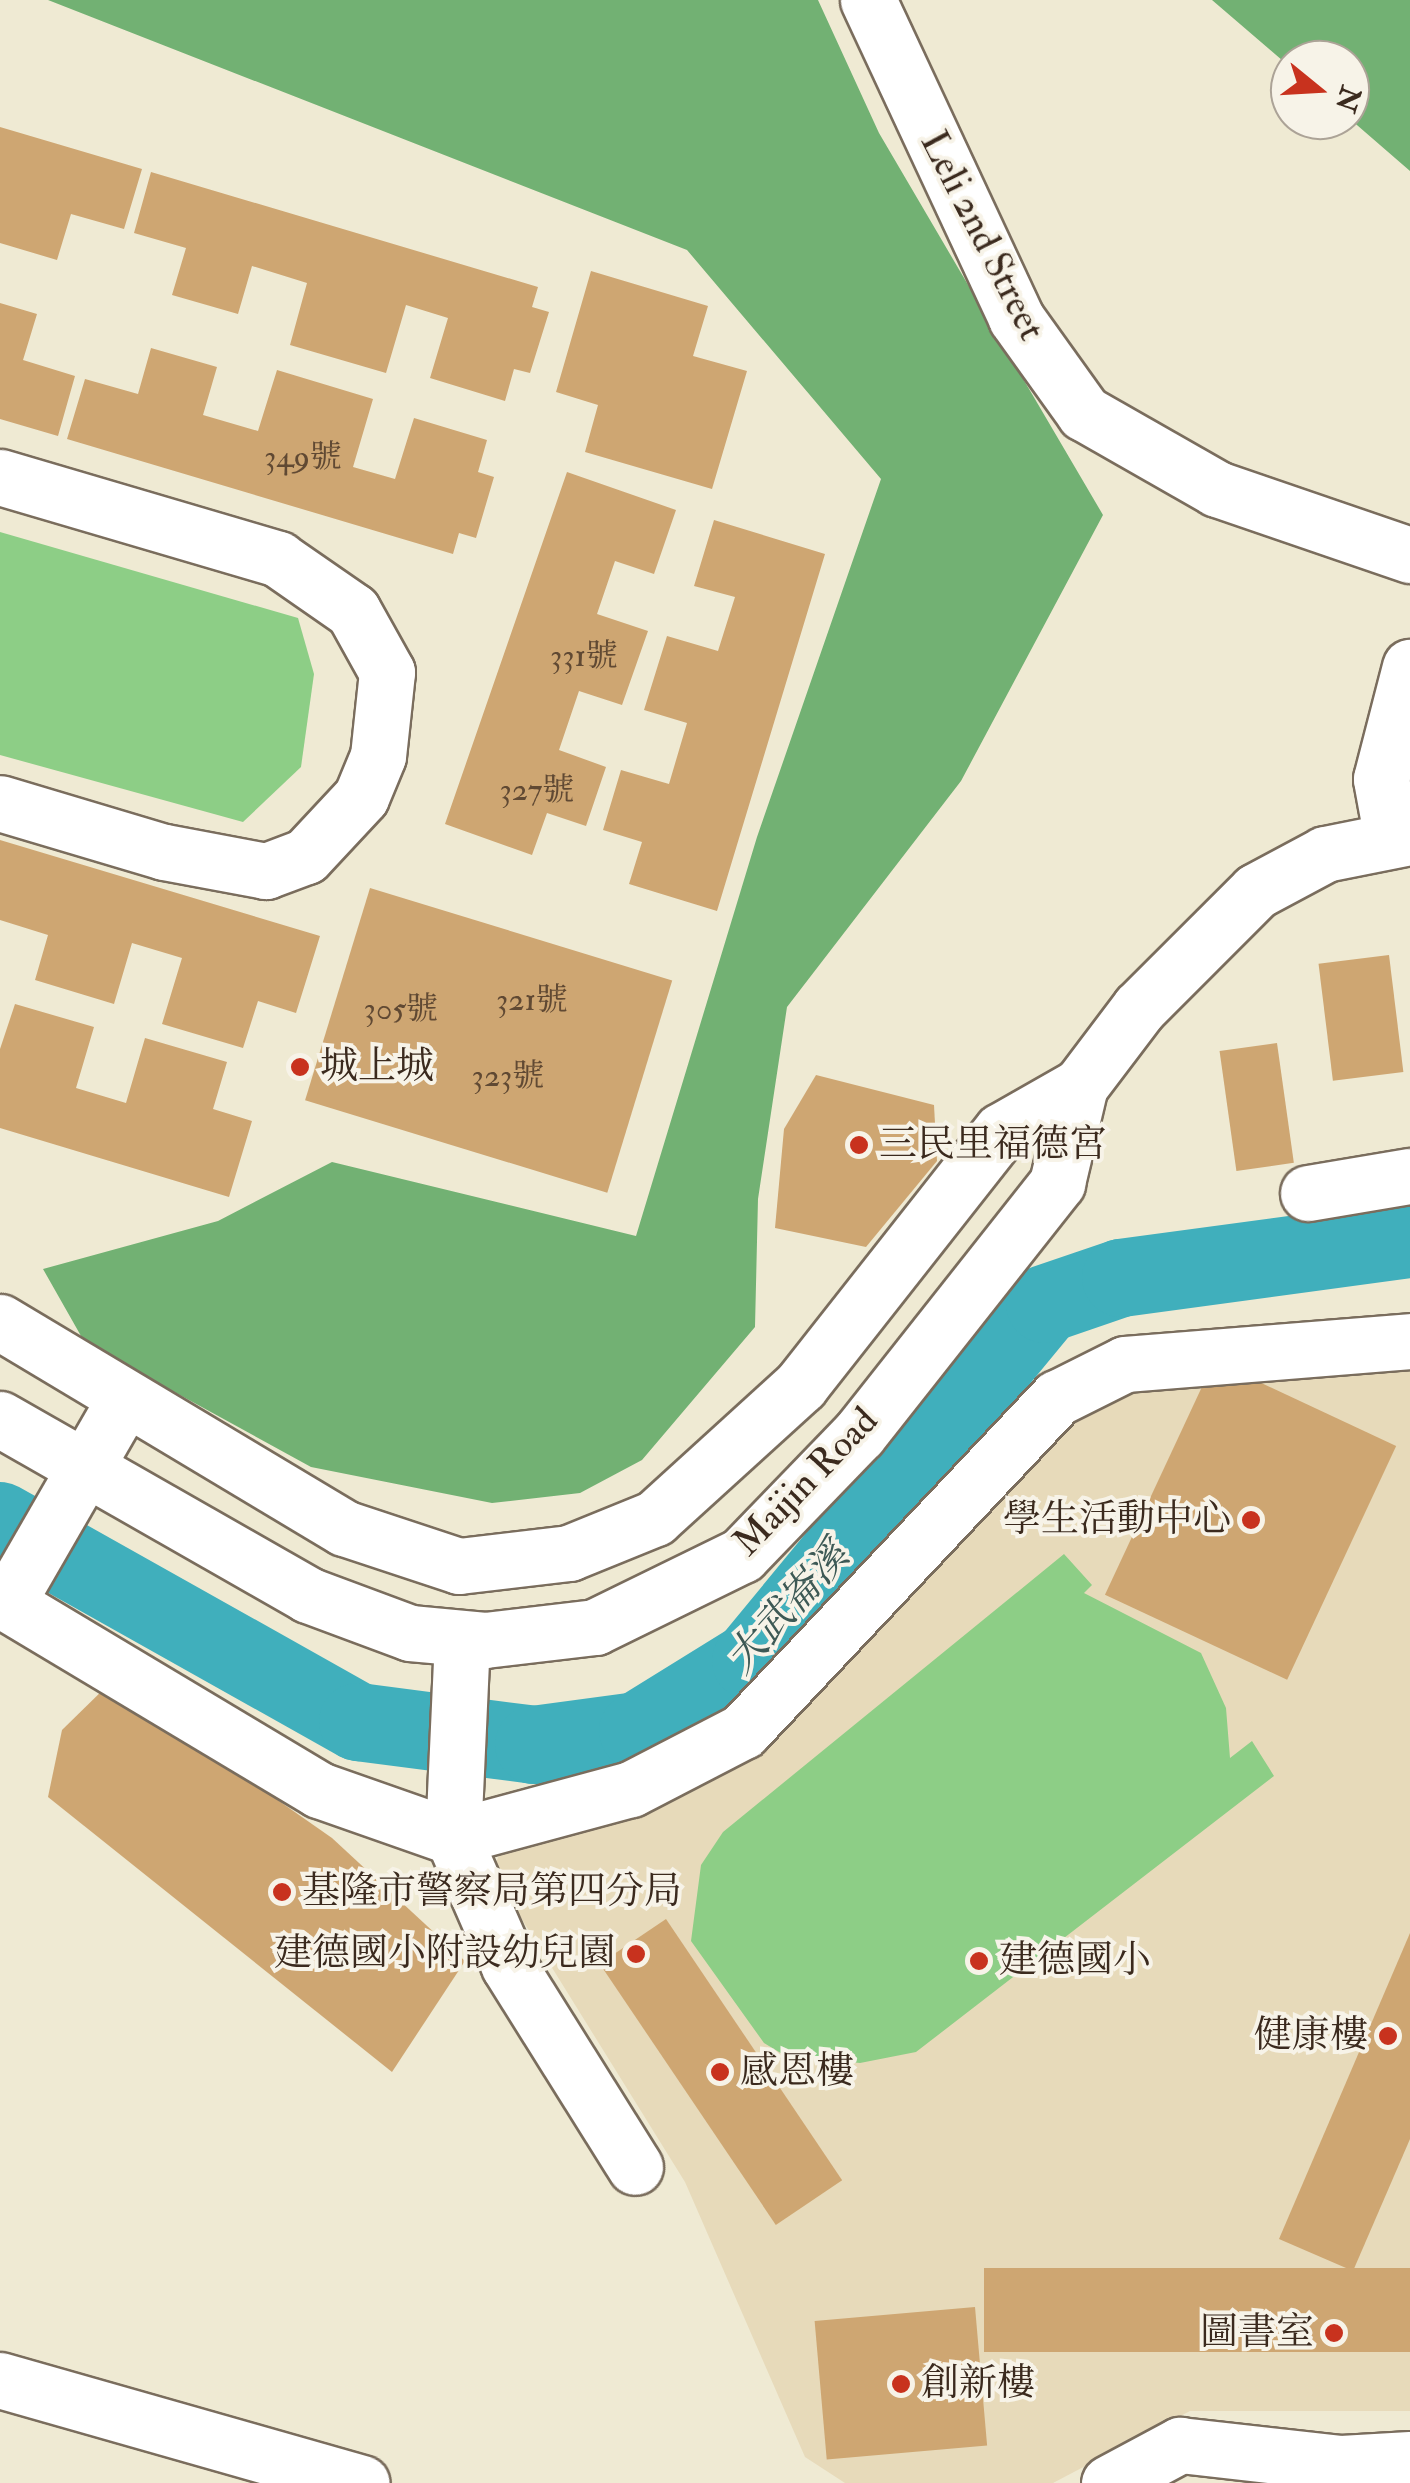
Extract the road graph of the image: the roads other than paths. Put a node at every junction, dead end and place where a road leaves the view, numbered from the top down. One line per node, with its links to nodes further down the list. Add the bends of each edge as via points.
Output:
1 (868, 0): 3 (street, Leli 2nd Street, via 1016,318 1084,413 1217,489)
2 (0, 477): 5 (street, via 278,560 352,610 386,672 378,756 360,797 306,856 266,871 164,852)
3 (1410, 554)
4 (1410, 667): 6 (street, via 1381,779)
5 (0, 803)
6 (1401, 838): 7 (street, Maijin Road, via 1325,854 1256,891 1152,994)
7 (1080, 1086): 12 (street, Maijin Road, via 1001,1130 801,1385 655,1518 569,1553 460,1566 344,1528); 16 (street, Maijin Road, via 1057,1184 859,1434 742,1556 595,1627)
8 (1410, 1176): 9 (street)
9 (1308, 1193)
10 (0, 1322): 12 (street, Maijin Road)
11 (1410, 1341): 17 (street, via 1125,1364 1057,1398 743,1730 631,1789)
12 (125, 1398): 14 (street)
13 (0, 1419): 14 (street, Maijin Road)
14 (83, 1472): 15 (street); 16 (street, Maijin Road, via 308,1595)
15 (4, 1601): 17 (street, via 319,1790)
16 (460, 1655): 17 (street)
17 (453, 1818): 18 (street, via 509,1966)
18 (635, 2167)
19 (0, 2380): 21 (street)
20 (1410, 2459): 22 (street, via 1342,2462 1180,2445)
21 (362, 2483)
22 (1109, 2483)

